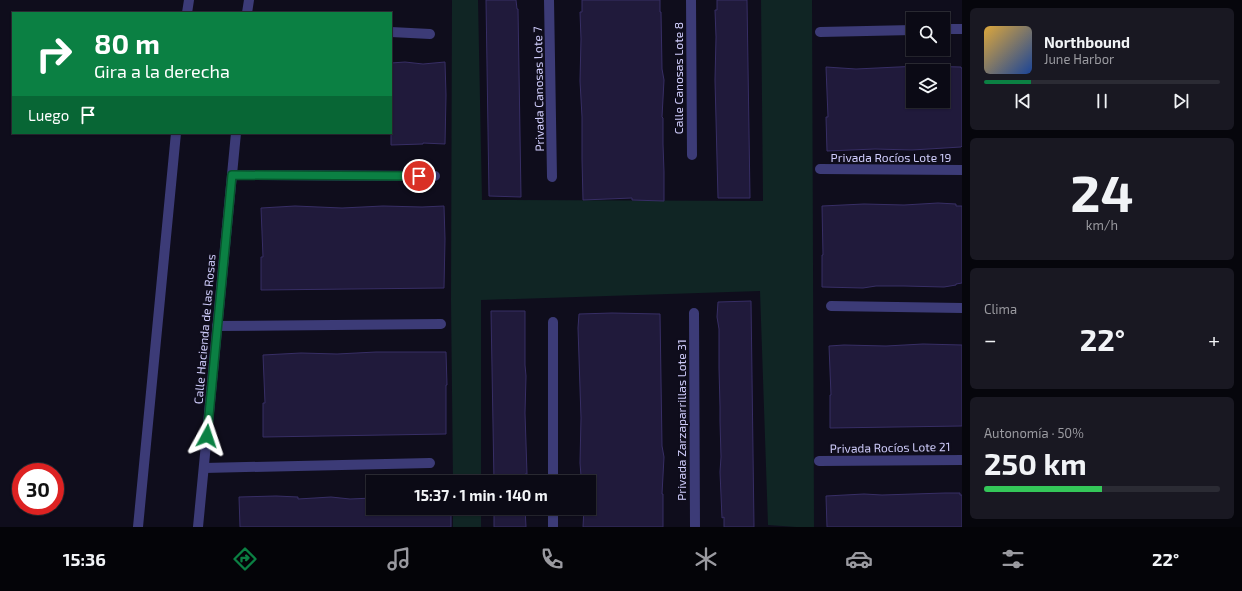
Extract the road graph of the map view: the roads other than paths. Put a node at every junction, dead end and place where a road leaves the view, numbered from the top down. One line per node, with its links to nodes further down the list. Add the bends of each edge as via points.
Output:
1 (188, 0): 5 (street)
2 (248, 0): 6 (street)
3 (550, 0): 20 (street, Privada Canosas Lote 7)
4 (691, 0): 15 (street, Calle Canosas Lote 8)
5 (187, 12)
6 (247, 12)
7 (950, 29): 8 (street)
8 (962, 29)
9 (906, 30): 11 (street)
10 (392, 32): 12 (street)
11 (820, 32)
12 (430, 34)
13 (176, 134): 33 (street)
14 (236, 134): 18 (street, Calle Hacienda de las Rosas)
15 (692, 155)
16 (820, 169): 17 (street, Privada Rocíos Lote 19)
17 (962, 170)
18 (232, 175): 19 (street); 26 (street, Calle Hacienda de las Rosas)
19 (435, 176)
20 (552, 177)
21 (831, 306): 22 (street)
22 (962, 308)
23 (694, 313): 36 (street, Privada Zarzaparrillas Lote 31)
24 (553, 322): 31 (street)
25 (441, 324): 26 (street)
26 (217, 326): 30 (street, Calle Hacienda de las Rosas)
27 (962, 460): 28 (street, Privada Rocíos Lote 21)
28 (819, 461)
29 (430, 463): 30 (street)
30 (204, 468): 34 (street, Calle Hacienda de las Rosas)
31 (553, 475)
32 (553, 515): 35 (street)
33 (138, 527)
34 (198, 527)
35 (553, 527)
36 (694, 527)

